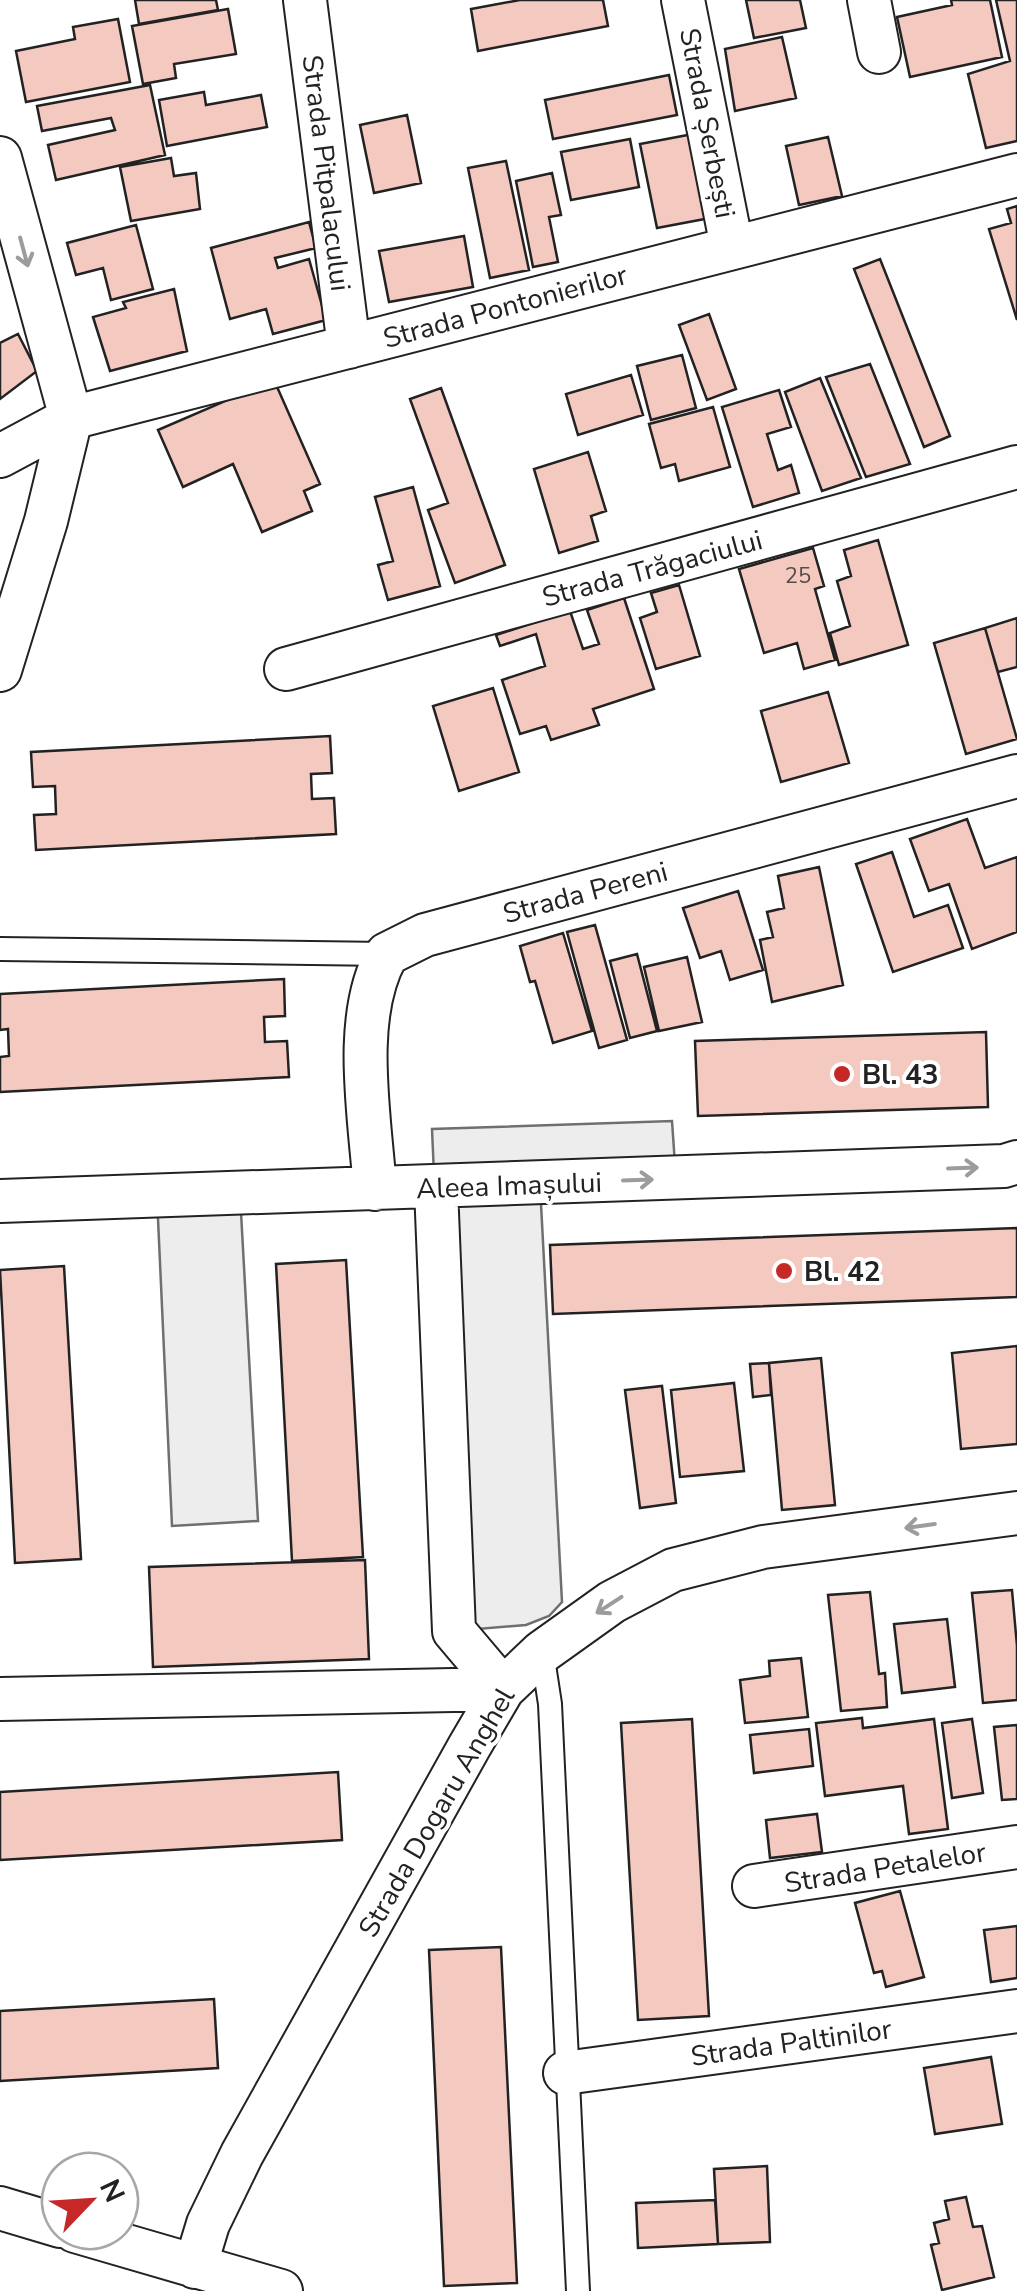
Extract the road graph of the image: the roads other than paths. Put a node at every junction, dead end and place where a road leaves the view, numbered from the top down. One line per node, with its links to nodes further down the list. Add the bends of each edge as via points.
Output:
1 (305, 0): 8 (street, Strada Pitpalacului)
2 (683, 0): 7 (street, Strada Șerbești)
3 (870, 0): 4 (street)
4 (879, 52)
5 (0, 158): 9 (street, one-way to 9)
6 (1017, 175): 7 (street, Strada Pontonierilor)
7 (732, 246): 8 (street, Strada Pontonierilor)
8 (349, 347): 9 (street, Strada Pontonierilor)
9 (70, 418): 10 (street, Strada Pontonierilor); 13 (street)
10 (0, 456)
11 (1017, 467): 12 (street, Strada Trăgaciului)
12 (286, 669)
13 (0, 670)
14 (1017, 776): 16 (street, Strada Pereni, via 425,935)
15 (0, 949): 16 (lane)
16 (387, 954): 19 (street, via 371,991 366,1057)
17 (1017, 1162): 18 (street, Aleea Imașului, one-way to 17)
18 (436, 1188): 19 (street, Aleea Imașului); 23 (street, via 454,1631)
19 (374, 1189): 20 (street, Aleea Imașului)
20 (0, 1201)
21 (1017, 1513): 22 (street, Strada Dogaru Anghel, one-way to 22, via 763,1547 690,1565 646,1582)
22 (542, 1652): 23 (street, Strada Dogaru Anghel); 28 (lane, via 550,1704)
23 (503, 1689): 24 (street); 32 (street, Strada Dogaru Anghel, via 242,2154)
24 (0, 1699)
25 (1017, 1847): 26 (street, Strada Petalelor)
26 (754, 1886)
27 (1017, 2011): 28 (street, Strada Paltinilor)
28 (565, 2074): 34 (lane)
29 (0, 2208): 30 (street)
30 (40, 2220)
31 (140, 2251): 32 (street)
32 (195, 2268): 33 (street)
33 (257, 2288)
34 (578, 2291)

